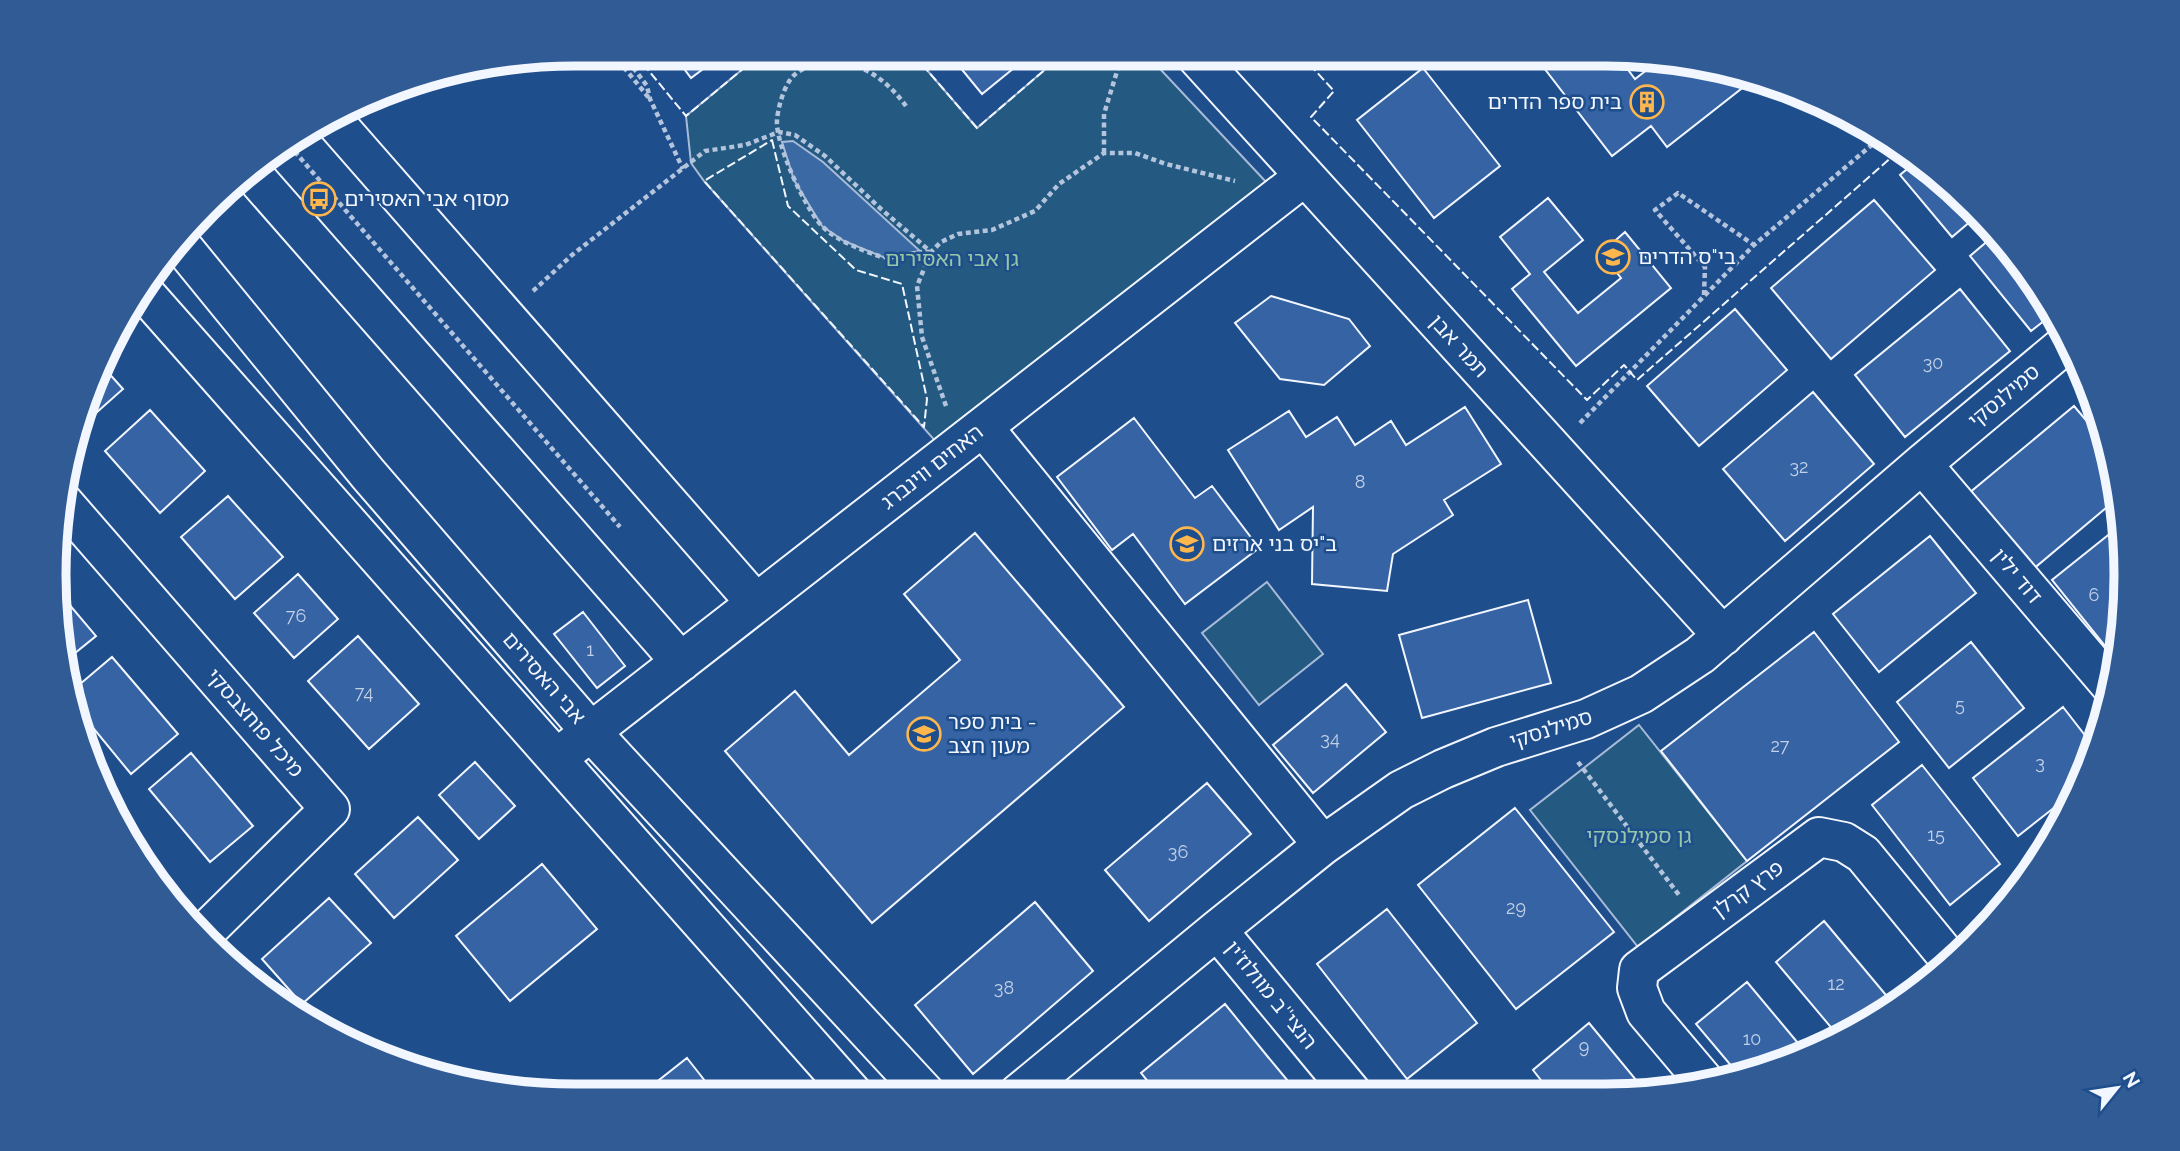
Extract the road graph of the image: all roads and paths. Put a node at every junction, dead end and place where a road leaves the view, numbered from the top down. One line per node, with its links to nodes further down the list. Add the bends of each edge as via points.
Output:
1 (623, 66): 7 (path)
2 (632, 66): 7 (path, via 648,86)
3 (809, 66): 10 (path, via 790,79 783,94)
4 (854, 66): 8 (path, via 895,90)
5 (1119, 66): 13 (path, via 1104,114)
6 (1205, 66): 15 (street, תמר אבן)
7 (650, 99): 14 (path)
8 (906, 106)
9 (338, 126): 23 (street)
10 (779, 132): 14 (path, via 745,145 705,151); 20 (path, via 795,135 825,156); 20 (path, via 794,180 822,226 883,257)
11 (1873, 143): 18 (path)
12 (294, 151): 29 (path)
13 (1104, 153): 17 (path, via 1135,153); 20 (path, via 1059,184 1035,211 992,230 958,234)
14 (683, 169): 23 (path, via 572,255)
15 (1305, 176): 25 (street, האחים ווינברג); 26 (street, תמר אבן)
16 (257, 179): 32 (street)
17 (1239, 181)
18 (1754, 245): 21 (path); 21 (path, via 1678,193 1655,210 1705,267)
19 (185, 249): 35 (street, אבי האסירים, via 368,474)
20 (931, 252): 25 (path, via 917,286 922,337 943,403)
21 (1704, 296): 26 (path)
22 (149, 298): 36 (street, אבי האסירים)
23 (505, 317): 30 (street)
24 (2060, 349): 27 (street, סמילנסקי)
25 (977, 432): 30 (street, האחים ווינברג); 37 (street)
26 (1554, 450): 31 (street, תמר אבן)
27 (1922, 464): 31 (street, סמילנסקי); 33 (street, דוד ילין)
28 (71, 510): 39 (street, מיכל פוחצבסקי, via 330,809)
29 (624, 532)
30 (756, 603): 32 (street, האחים ווינברג)
31 (1723, 636): 34 (street, סמילנסקי, via 1641,694 1586,719)
32 (681, 662): 35 (street, האחים ווינברג)
33 (2103, 677)
34 (1552, 728): 37 (street, סמילנסקי, via 1496,747 1401,790); 38 (path)
35 (591, 732): 36 (street, האחים ווינברג); 44 (street, אבי האסירים)
36 (558, 758): 43 (street, אבי האסירים)
37 (1323, 845): 40 (street, סמילנסקי)
38 (1701, 924): 41 (street, פרץ קרלן, via 1819,837 1843,842 1863,854); 42 (street, פרץ קרלן, via 1639,970 1637,988 1646,1012)
39 (209, 928)
40 (1217, 930): 45 (street, סמילנסקי); 46 (street, הנצי''ב מוולוז'ין)
41 (1945, 954)
42 (1700, 1076)
43 (844, 1084)
44 (917, 1084)
45 (1030, 1084)
46 (1345, 1084)

